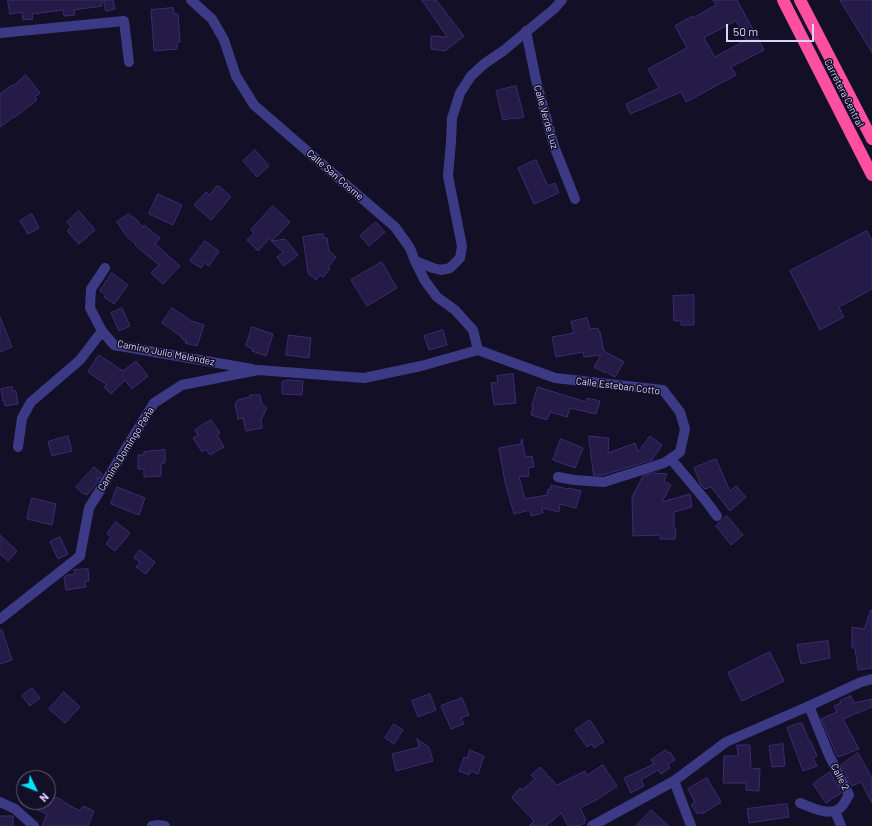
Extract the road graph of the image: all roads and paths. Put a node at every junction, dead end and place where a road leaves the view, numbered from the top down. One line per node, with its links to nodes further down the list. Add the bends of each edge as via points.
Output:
1 (191, 0): 11 (street, Calle San Cosme, via 212,19 224,40 236,76 254,105 395,227 410,248)
2 (562, 0): 5 (street)
3 (783, 0): 9 (highway, Carretera Central)
4 (800, 0): 8 (highway, Carretera Central)
5 (526, 31): 10 (street, Calle Verde Luz, via 554,146); 11 (street, via 471,76 460,93 452,118 448,176 462,246 460,258 450,268 441,270)
6 (0, 33): 7 (street, via 124,22)
7 (129, 62)
8 (872, 139)
9 (872, 175)
10 (575, 200)
11 (415, 261): 14 (street, Calle San Cosme, via 436,297 455,310 473,330)
12 (105, 268): 13 (street, Camino Julio Meléndez, via 91,289 90,308)
13 (102, 331): 15 (street, Camino Julio Meléndez, via 114,345); 16 (street, via 80,360 31,402 22,418)
14 (478, 350): 15 (street, Camino Domingo Peña, via 364,378); 17 (street, Calle Esteban Cotto, via 555,378 663,390 680,412 685,429 680,452)
15 (258, 370): 20 (street, Camino Domingo Peña, via 182,385 154,403 89,508 80,556)
16 (18, 447)
17 (671, 459): 18 (street, via 604,482); 19 (street)
18 (558, 477)
19 (717, 516)
20 (0, 618)
21 (872, 679): 22 (street)
22 (809, 706): 23 (street, via 726,742); 26 (street, Calle 2, via 829,756 849,794 842,806)
23 (674, 781): 30 (street); 31 (street)
24 (0, 802): 27 (street, via 15,809)
25 (800, 803): 26 (street, via 817,810)
26 (835, 811): 32 (street)
27 (34, 826)
28 (152, 826): 29 (street)
29 (165, 826)
30 (592, 826)
31 (691, 826)
32 (841, 826)

